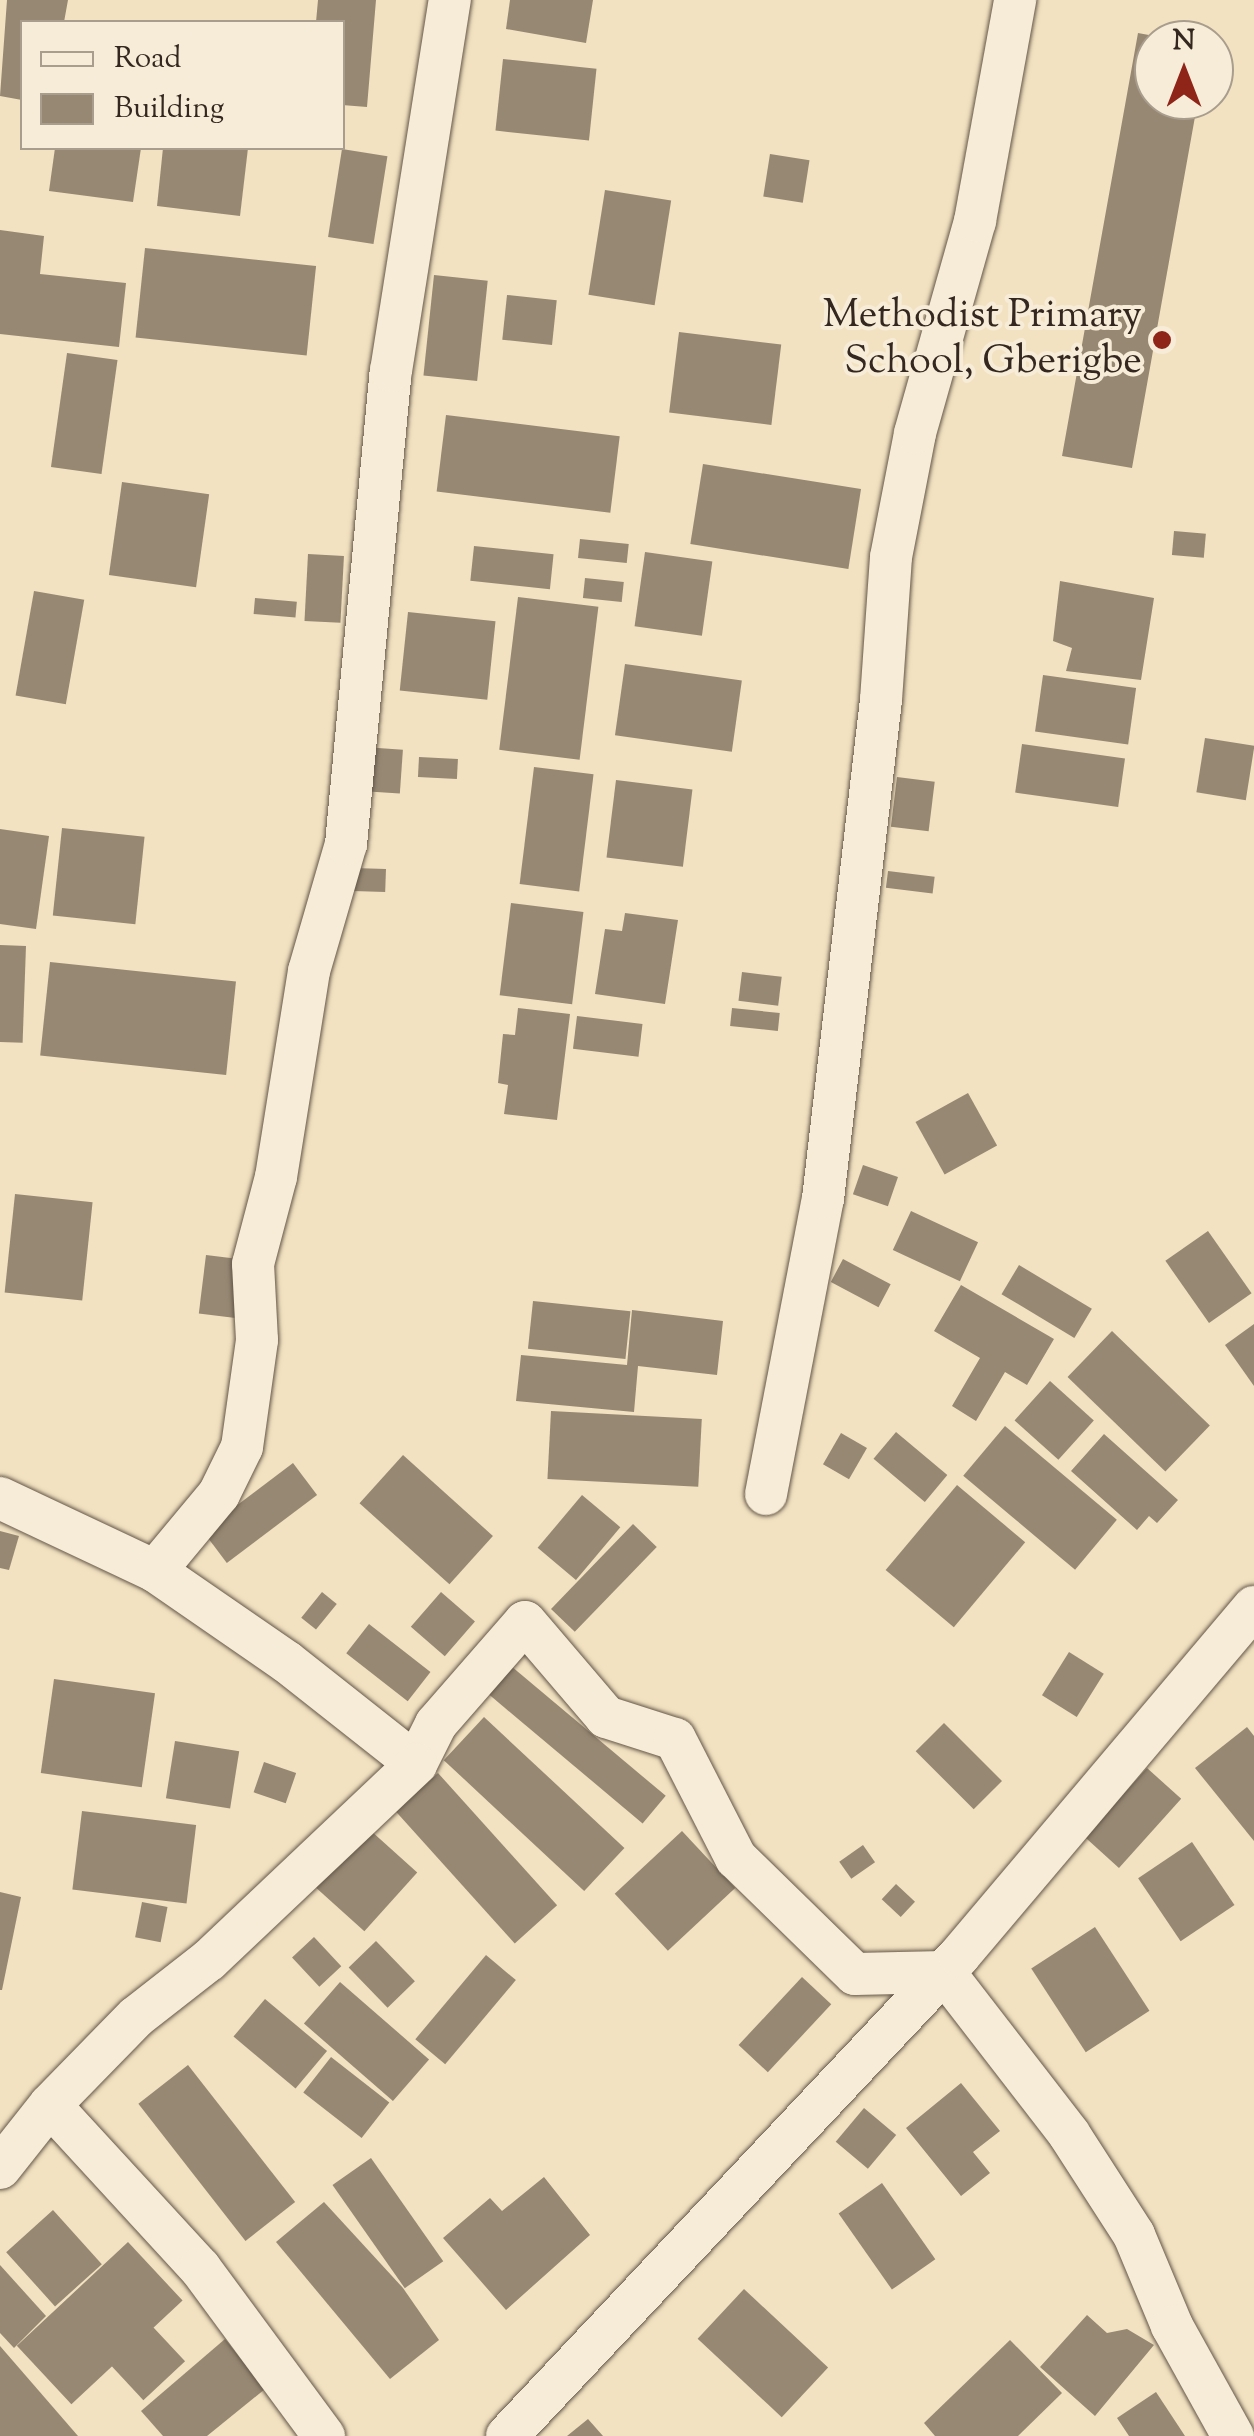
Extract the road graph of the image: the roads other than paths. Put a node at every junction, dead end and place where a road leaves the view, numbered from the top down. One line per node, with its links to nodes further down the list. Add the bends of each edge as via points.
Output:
1 (450, 0): 5 (street, via 391,371 346,844 309,971 276,1177 253,1264 257,1340 242,1447 219,1494)
2 (1015, 0): 3 (street, via 975,221 915,433 890,557 823,1200)
3 (766, 1494)
4 (0, 1498): 5 (street)
5 (155, 1571): 7 (street, via 287,1662)
6 (1254, 1607): 8 (street)
7 (416, 1764): 8 (street, via 436,1724 526,1622 606,1717 675,1738 736,1858 855,1974); 9 (street, via 209,1960 136,2017)
8 (944, 1972): 12 (street); 13 (street, via 1069,2134 1134,2236 1172,2326)
9 (50, 2105): 10 (street); 11 (street, via 200,2268)
10 (0, 2168)
11 (324, 2436)
12 (508, 2436)
13 (1233, 2436)

